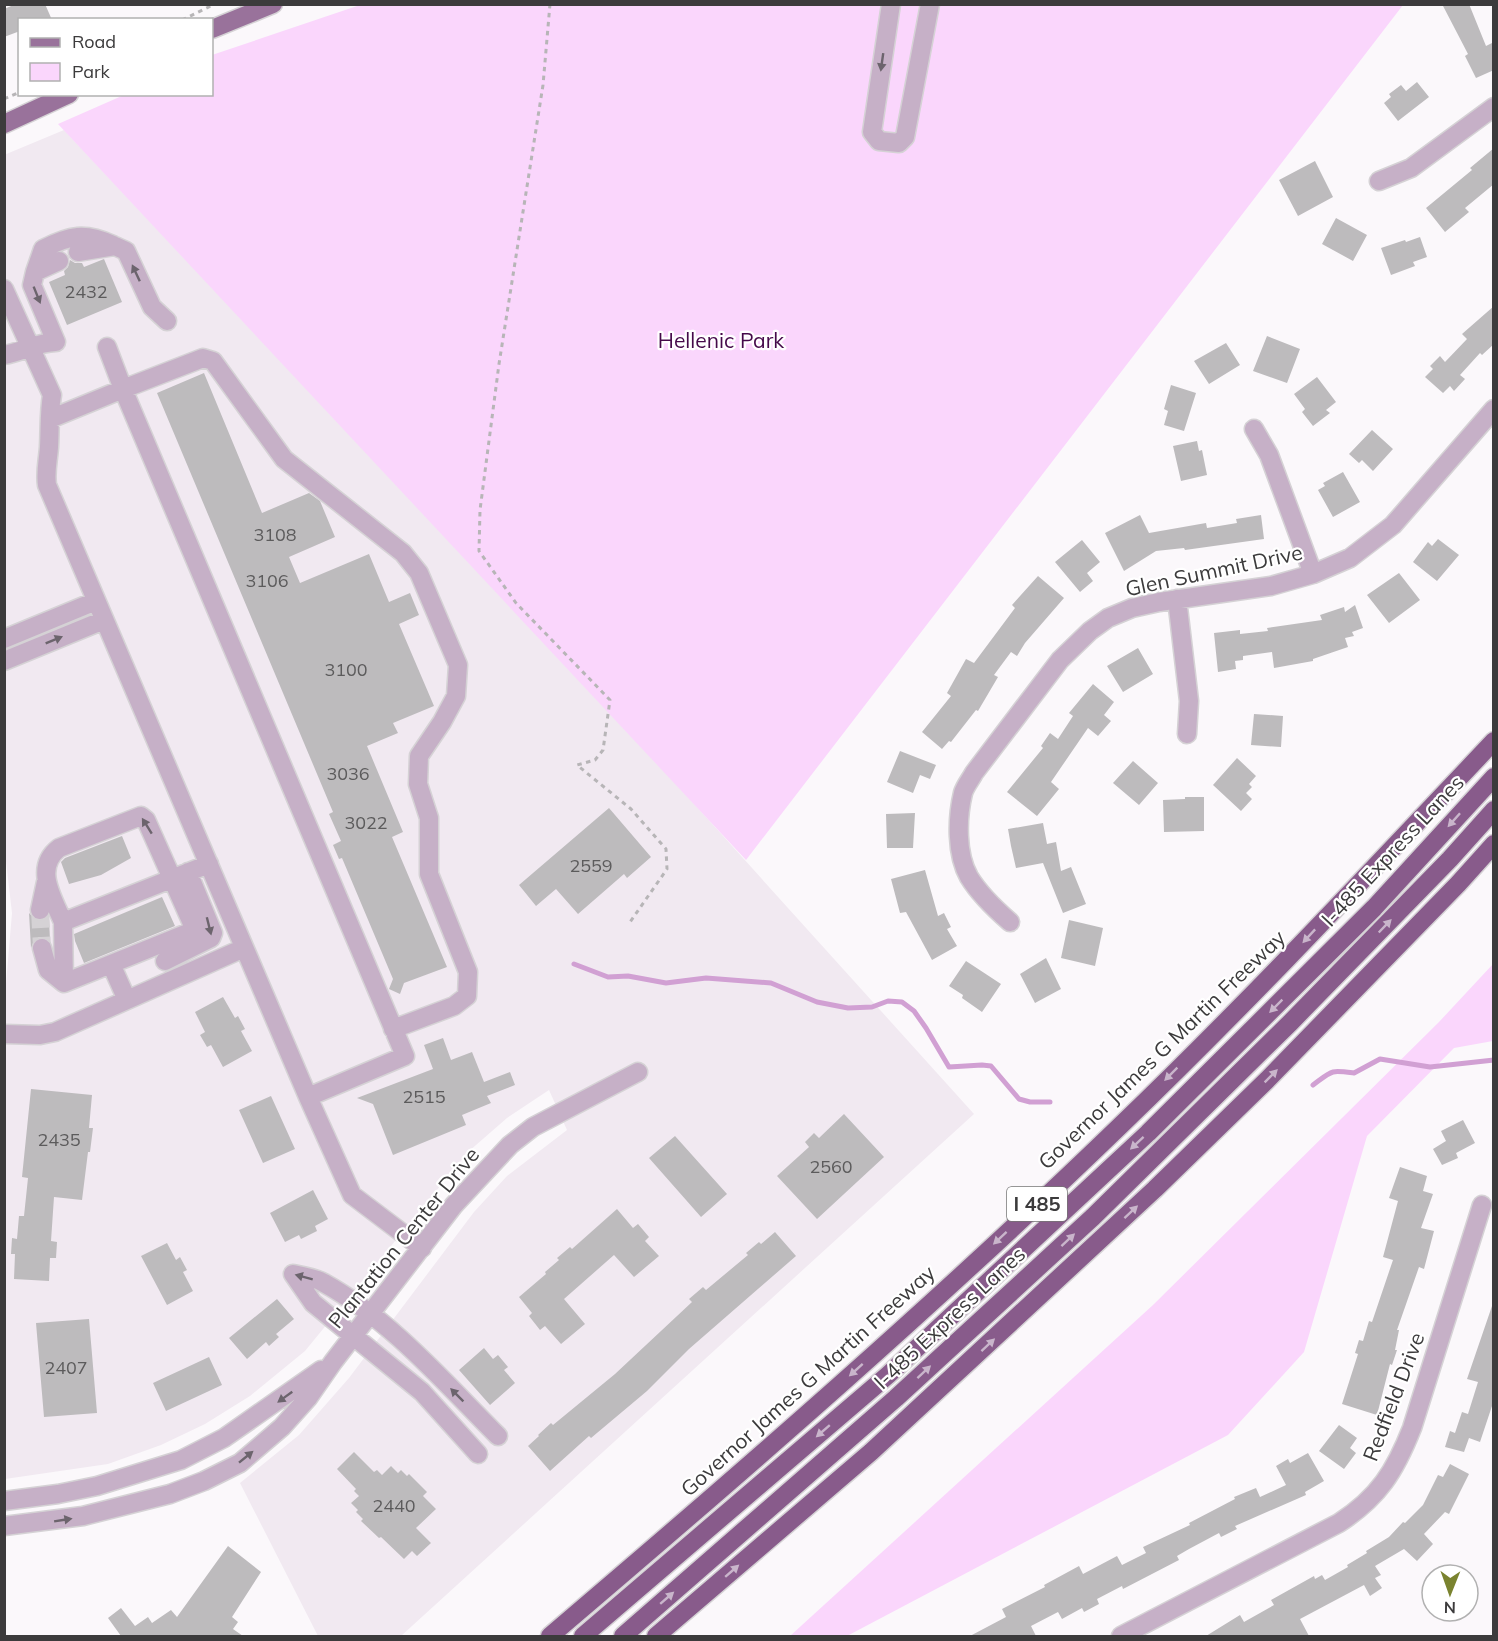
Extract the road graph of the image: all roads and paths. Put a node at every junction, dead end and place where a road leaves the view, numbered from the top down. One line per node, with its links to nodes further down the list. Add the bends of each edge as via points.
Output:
1 (215, 4): 6 (path)
2 (273, 4): 7 (main road)
3 (550, 4): 44 (path, via 543,85 480,510 479,551 516,603 610,700 603,750 595,759 577,765 631,809 666,849 667,869)
4 (891, 4): 5 (street, one-way to 5, via 872,132 879,141 898,143 905,136)
5 (930, 4)
6 (186, 18)
7 (213, 29)
8 (18, 93): 10 (path)
9 (65, 96): 12 (main road)
10 (4, 99)
11 (1494, 107): 13 (street, via 1412,168)
12 (4, 124)
13 (1378, 181)
14 (115, 246): 15 (street); 17 (street, via 86,236 60,241 44,249); 19 (street, one-way to 14, via 152,307 126,251)
15 (78, 252)
16 (59, 261): 17 (street)
17 (36, 272): 21 (street, one-way to 21, via 32,285 56,342)
18 (4, 289): 21 (street)
19 (167, 321)
20 (106, 346): 23 (street)
21 (31, 348): 22 (street); 25 (street, via 52,395)
22 (4, 355)
23 (123, 389): 25 (street); 54 (street); 54 (street, via 203,358 213,361 284,459 409,560 419,573 458,665 456,696 419,756 418,784 429,818 429,874 468,972 467,996 453,1006)
24 (1494, 409): 27 (street, Glen Summit Drive, via 1393,525 1350,558)
25 (50, 419): 29 (street, via 47,485)
26 (1254, 429): 27 (street, via 1269,455)
27 (1313, 574): 28 (street, Glen Summit Drive, via 1271,586)
28 (1177, 599): 33 (street, via 1189,701); 43 (street, Glen Summit Drive, via 1108,618 1082,638 974,773 964,792 959,828 963,861 989,903)
29 (96, 601): 30 (street); 31 (street)
30 (104, 620): 32 (street, one-way to 30); 38 (street)
31 (4, 639)
32 (4, 661)
33 (1187, 734)
34 (1494, 741): 67 (highway, Governor James G Martin Freeway / I 485, one-way to 67, via 1290,957 1120,1126 925,1309)
35 (1494, 777): 68 (highway, I-485 Express Lanes / I 485, one-way to 68, via 1374,908 1148,1133 888,1375)
36 (1494, 810): 69 (highway, I-485 Express Lanes / I 485, one-way to 36, via 896,1398 1093,1216 1290,1023)
37 (1494, 844): 70 (highway, one-way to 37, via 871,1452 1155,1190 1284,1063)
38 (208, 864): 39 (street); 46 (street)
39 (181, 875): 40 (street, one-way to 40, via 141,816 50,854); 42 (street); 47 (street, via 213,933 211,938)
40 (46, 882): 41 (street); 42 (street)
41 (40, 910)
42 (63, 922): 52 (street)
43 (1010, 922)
44 (628, 925)
45 (42, 948): 52 (street, via 48,970)
46 (244, 948): 51 (street); 57 (street)
47 (161, 953): 49 (street); 51 (street)
48 (4, 954): 50 (path)
49 (111, 964): 52 (street); 53 (street)
50 (4, 966)
51 (173, 980): 53 (street)
52 (64, 983)
53 (127, 1000): 55 (street, via 55,1032)
54 (393, 1029): 57 (street, via 405,1056)
55 (4, 1034)
56 (638, 1072): 59 (street, Plantation Center Drive, via 533,1127 510,1145 454,1205)
57 (308, 1097): 59 (street, via 352,1196)
58 (1482, 1205): 71 (street, Redfield Drive, via 1412,1428 1384,1485 1339,1523)
59 (422, 1248): 60 (street, Plantation Center Drive)
60 (370, 1314): 61 (street, Plantation Center Drive); 61 (street, one-way to 61, via 323,1282 293,1274 313,1303); 63 (street, one-way to 60)
61 (354, 1335): 62 (street, Plantation Center Drive); 64 (street, via 422,1392)
62 (333, 1362): 65 (street, Plantation Center Drive, one-way to 65, via 224,1438 181,1460 97,1486); 66 (street, Plantation Center Drive, one-way to 62, via 83,1516 170,1494 204,1481 240,1463 282,1426)
63 (498, 1436)
64 (478, 1454)
65 (4, 1501)
66 (4, 1526)
67 (550, 1636)
68 (583, 1636)
69 (623, 1636)
70 (656, 1636)
71 (1121, 1636)

